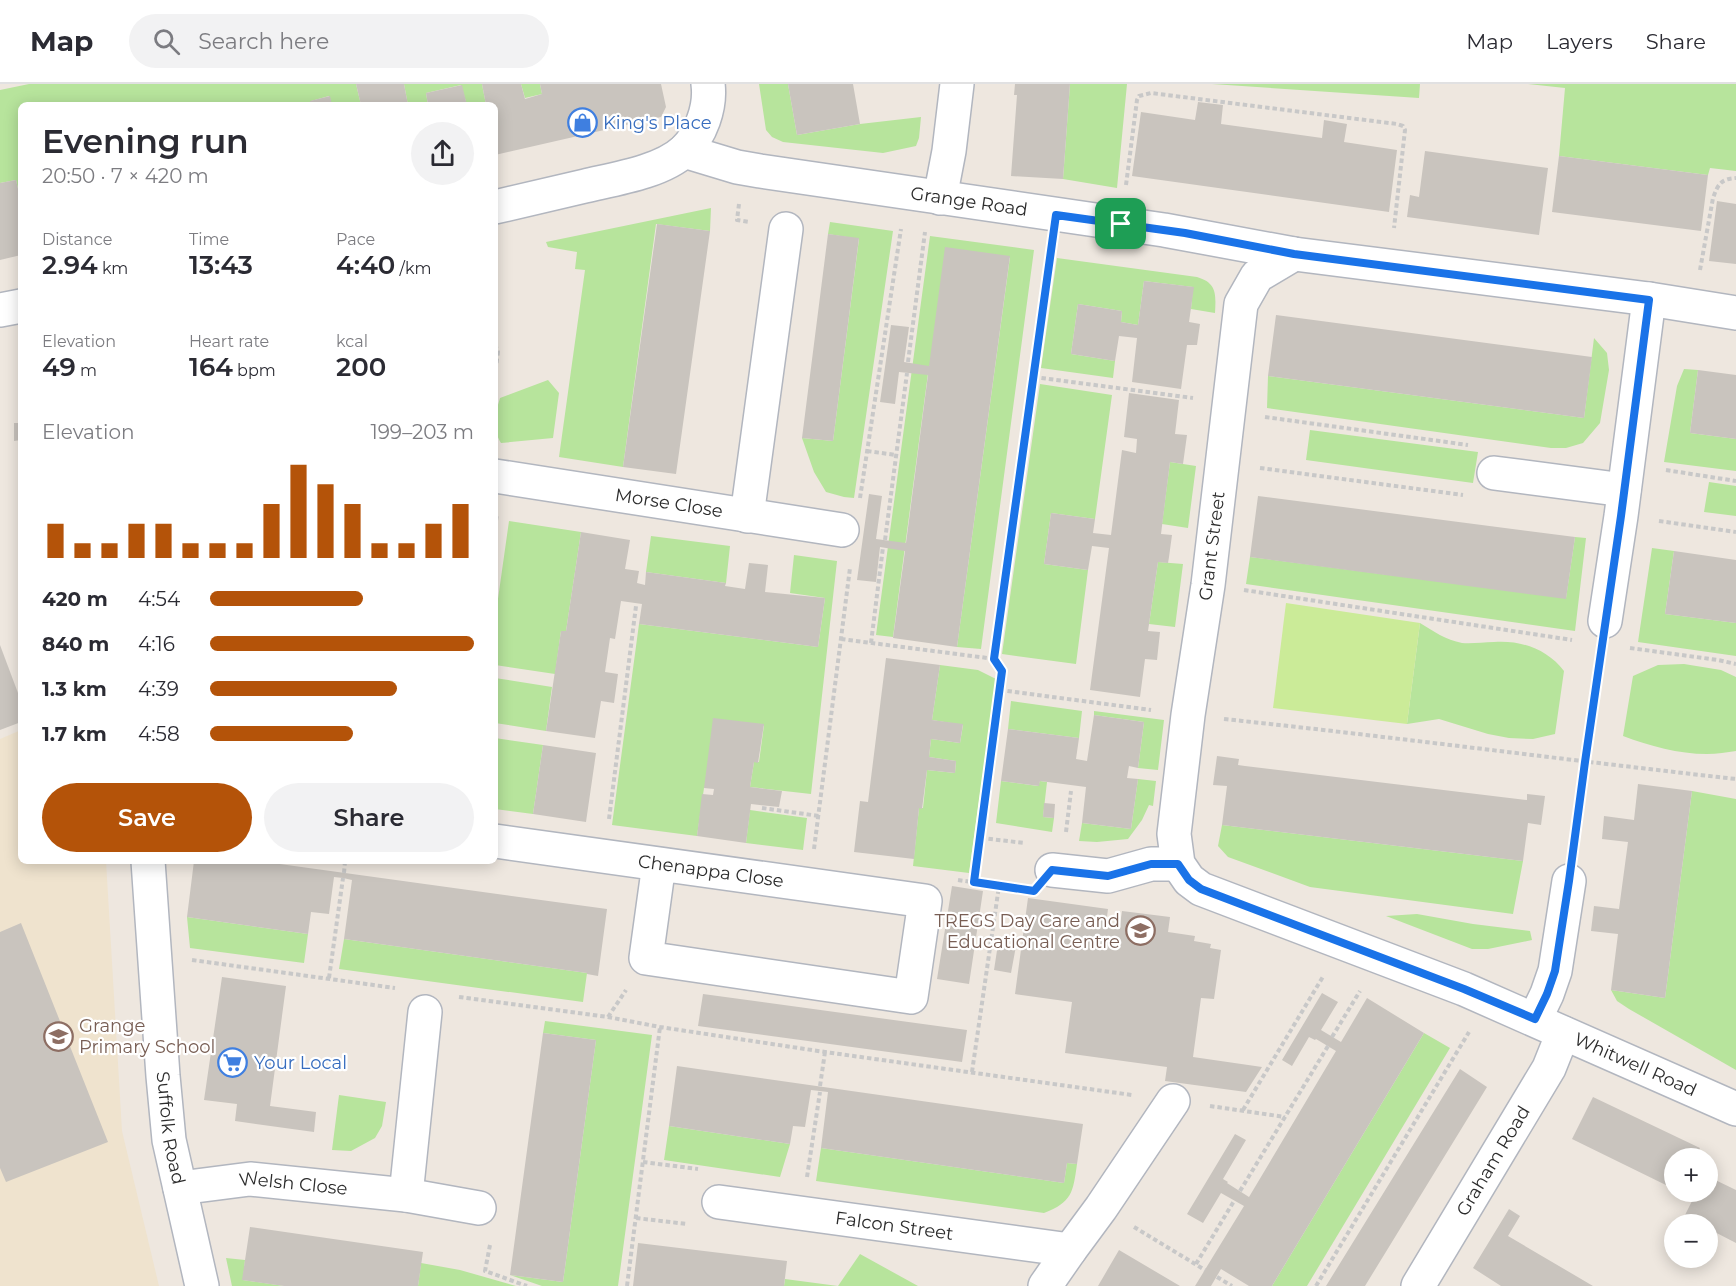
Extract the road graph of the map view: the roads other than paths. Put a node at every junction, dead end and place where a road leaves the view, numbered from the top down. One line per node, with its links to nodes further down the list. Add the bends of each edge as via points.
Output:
1 (708, 84): 3 (street, via 710,95 702,126)
2 (957, 84): 4 (street, via 949,151)
3 (684, 151): 4 (street, Grange Road, via 737,167); 5 (street, via 663,165 624,177)
4 (935, 197): 7 (street, Grange Road, via 1185,233)
5 (498, 206)
6 (786, 229): 15 (street)
7 (1294, 254): 8 (street, Grange Road); 21 (street, Grant Street, via 1257,276 1241,304 1174,834)
8 (1649, 300): 11 (street, Grange Road); 14 (street)
9 (18, 307): 10 (street)
10 (0, 310)
11 (1736, 313)
12 (1494, 473): 14 (street)
13 (498, 476): 15 (street, Morse Close)
14 (1624, 490): 17 (street)
15 (747, 516): 16 (street, Morse Close)
16 (842, 530)
17 (1603, 633)
18 (498, 841): 20 (street, Chenappa Close)
19 (148, 864): 28 (street, Suffolk Road, via 169,1140)
20 (659, 864): 20 (street, Chenappa Close, via 925,901 911,997 646,958)
21 (1178, 864): 22 (street, via 1151,864 1108,876); 25 (street, Whitwell Road, via 1201,889)
22 (1052, 870)
23 (1569, 881): 25 (street, via 1555,971 1547,994)
24 (427, 999): 29 (street)
25 (1549, 1026): 27 (street, Whitwell Road); 35 (street, Graham Road, via 1548,1068)
26 (1173, 1101): 32 (street)
27 (1736, 1109)
28 (180, 1188): 29 (street, Welsh Close, via 250,1179); 33 (street, Suffolk Road)
29 (406, 1195): 31 (street, Welsh Close)
30 (719, 1202): 32 (street, Falcon Street)
31 (479, 1208)
32 (1070, 1250): 34 (street)
33 (202, 1286)
34 (1045, 1286)
35 (1418, 1286)

